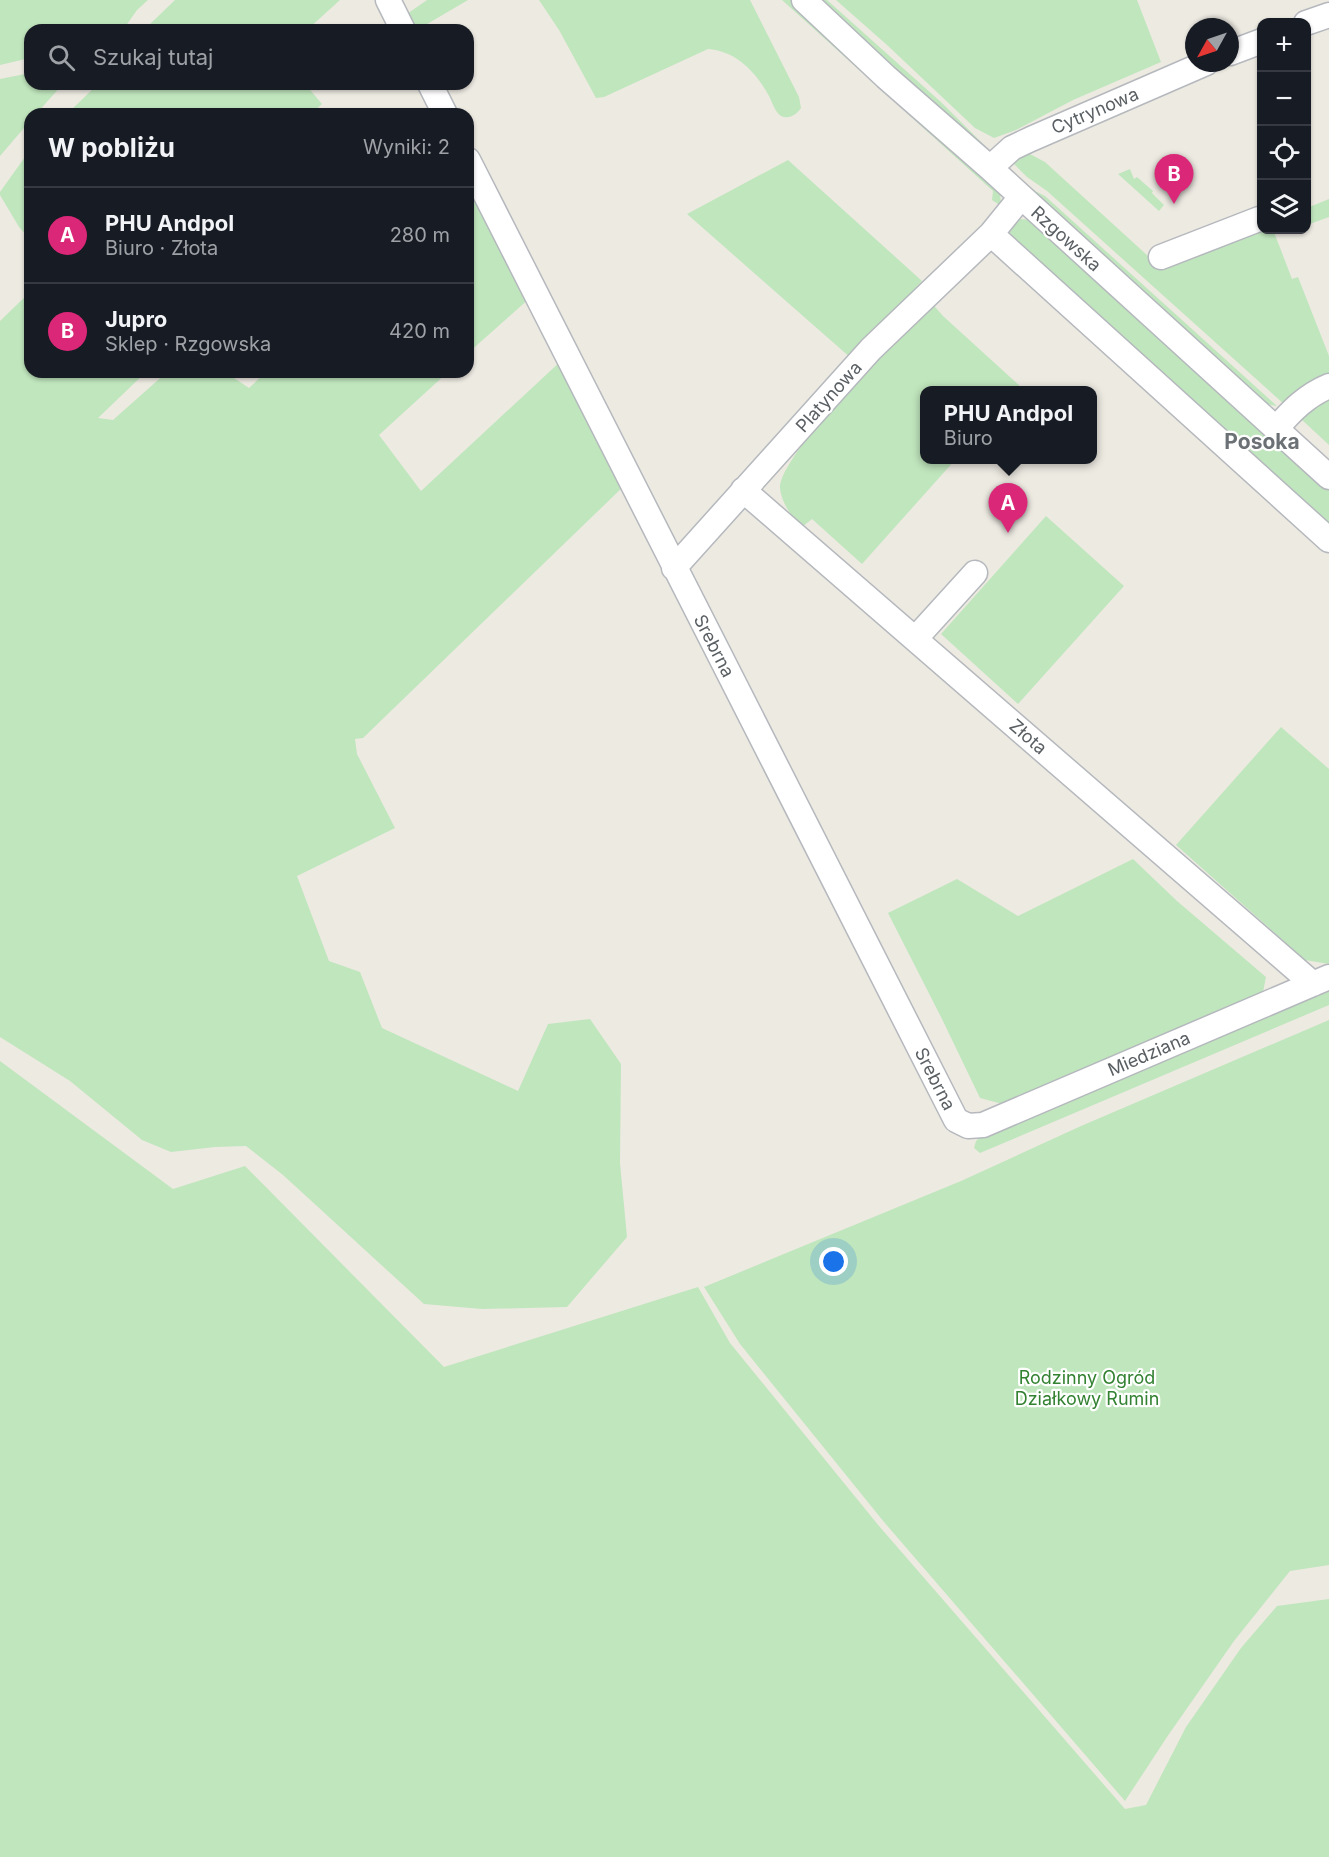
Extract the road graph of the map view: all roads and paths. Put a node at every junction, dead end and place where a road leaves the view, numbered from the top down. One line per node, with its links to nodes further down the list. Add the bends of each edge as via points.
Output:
1 (388, 0): 5 (street)
2 (804, 0): 11 (street, Rzgowska)
3 (1329, 15): 4 (street)
4 (1311, 21)
5 (400, 24)
6 (1257, 43): 7 (street)
7 (1239, 50)
8 (1185, 72): 11 (street, Cytrynowa, via 1030,139 1012,148)
9 (433, 90): 10 (street)
10 (442, 108)
11 (990, 168): 13 (street, Rzgowska)
12 (474, 172): 22 (street, Srebrna)
13 (1021, 197): 15 (street, Platynowa); 18 (street, Rzgowska)
14 (1257, 220): 16 (street)
15 (991, 234): 20 (street, Platynowa, via 871,349); 21 (street)
16 (1161, 257)
17 (1329, 386): 18 (street, via 1304,401)
18 (1276, 429): 19 (street, Rzgowska)
19 (1329, 477)
20 (743, 490): 22 (street, Platynowa); 24 (street, Złota)
21 (1329, 540)
22 (674, 568): 26 (street, Srebrna, via 956,1120)
23 (975, 573): 24 (street)
24 (915, 639): 25 (street, Złota)
25 (1321, 981): 26 (street, Miedziana, via 983,1125)
26 (968, 1126)

